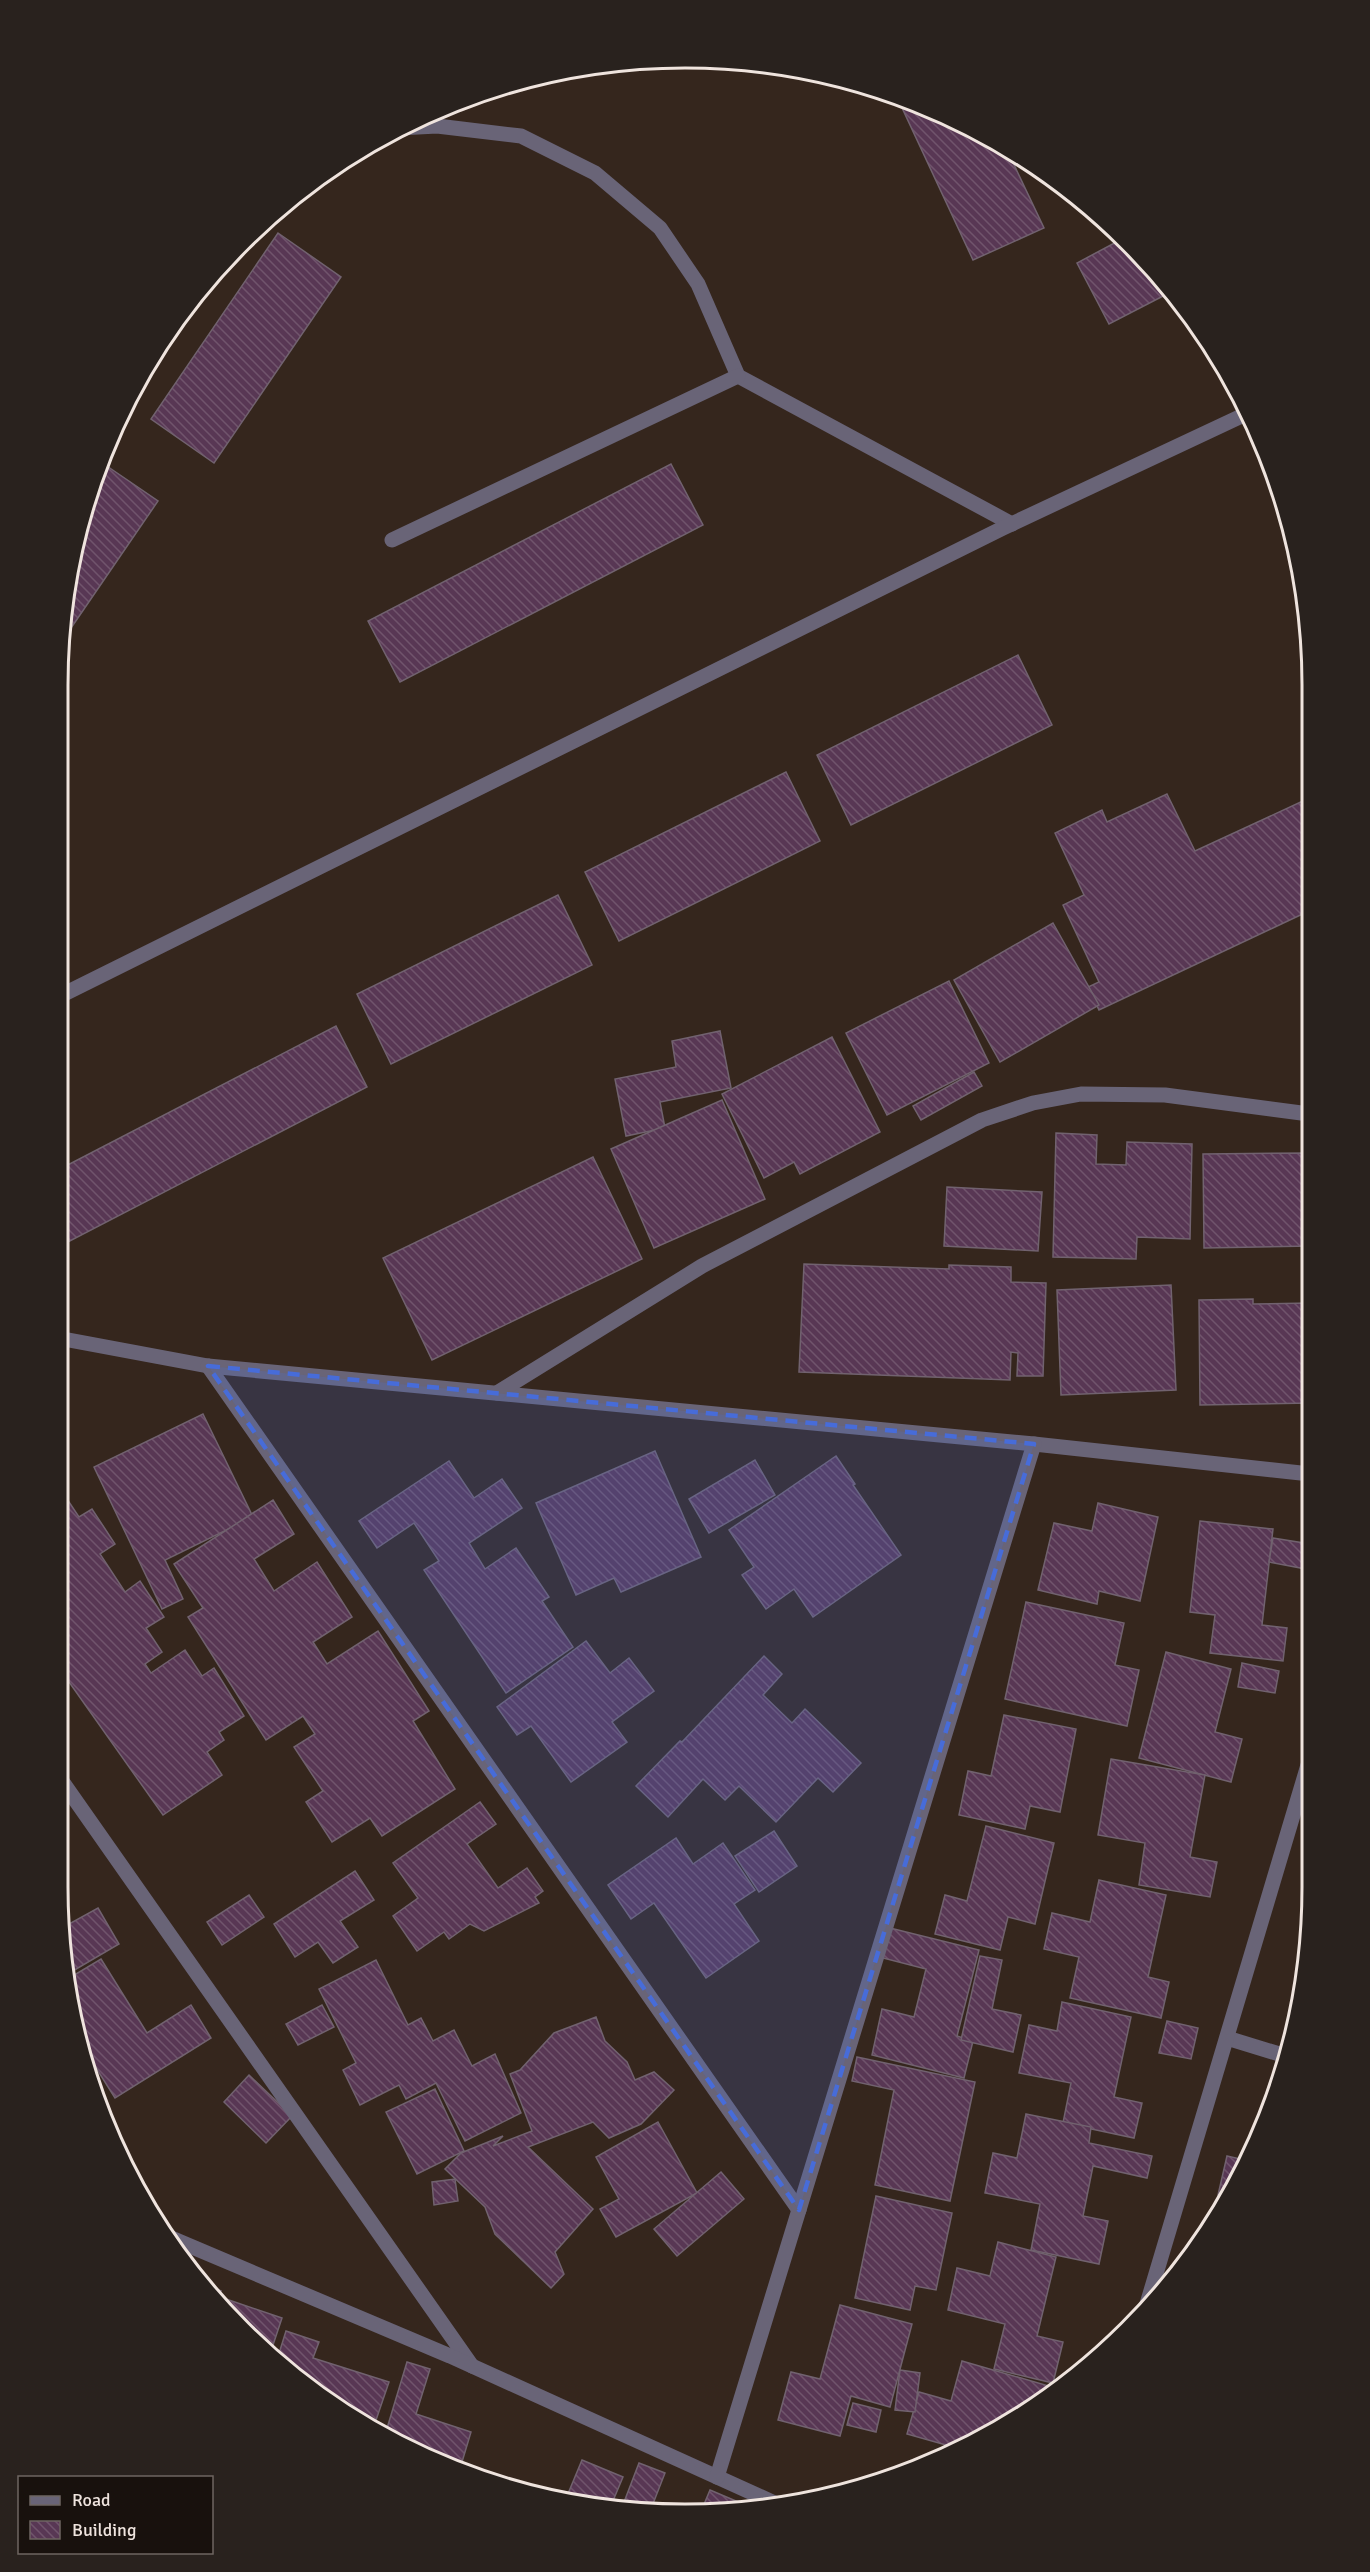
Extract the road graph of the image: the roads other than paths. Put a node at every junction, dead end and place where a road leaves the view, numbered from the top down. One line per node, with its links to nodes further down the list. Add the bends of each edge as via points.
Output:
1 (422, 127): 2 (street, via 521,136 595,173 660,228 698,284)
2 (738, 376): 4 (street); 5 (street)
3 (1241, 416): 4 (street)
4 (1012, 524): 6 (street)
5 (392, 540)
6 (68, 993)
7 (1302, 1113): 10 (street, via 1165,1095 1081,1094 1033,1103 982,1120 702,1266)
8 (68, 1340): 9 (street)
9 (208, 1366): 10 (street); 17 (street)
10 (497, 1393): 11 (street)
11 (1034, 1444): 12 (street); 17 (street)
12 (1302, 1473)
13 (1302, 1785): 15 (street)
14 (68, 1790): 20 (street)
15 (1227, 2038): 16 (street); 19 (street)
16 (1279, 2054)
17 (799, 2210): 21 (street)
18 (180, 2242): 20 (street)
19 (1151, 2292)
20 (472, 2366): 21 (street)
21 (717, 2477): 22 (street)
22 (766, 2499)

